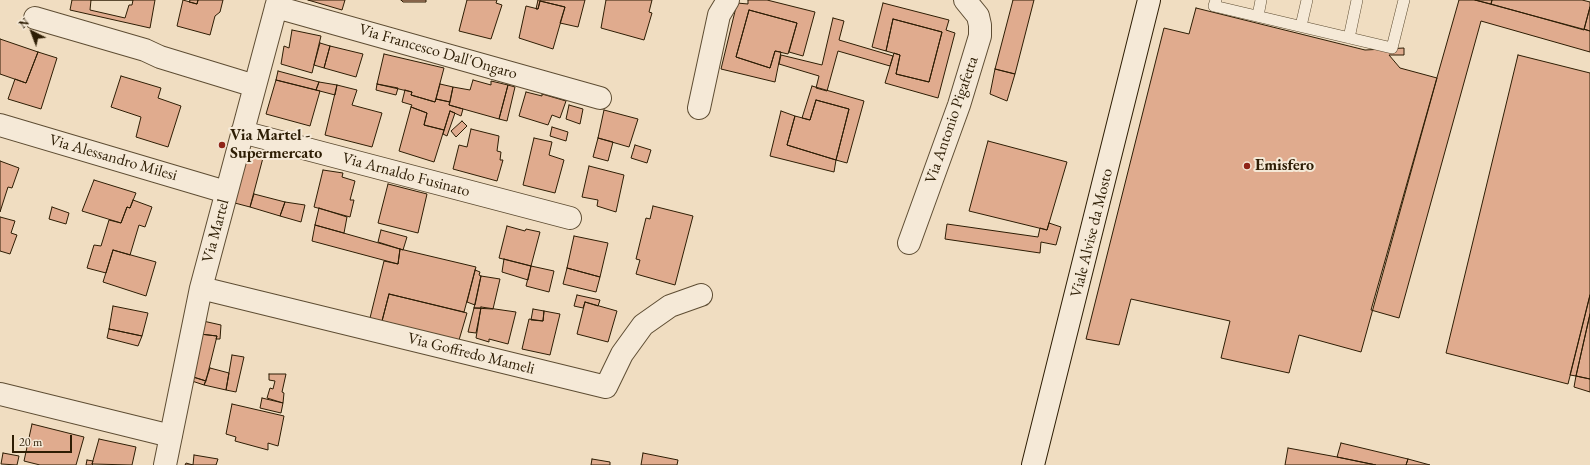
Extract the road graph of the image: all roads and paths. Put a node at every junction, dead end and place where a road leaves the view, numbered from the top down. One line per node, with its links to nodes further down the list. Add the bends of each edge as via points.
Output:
1 (728, 0): 16 (street, via 719,15)
2 (965, 0): 21 (street, Via Antonio Pigafetta, via 978,16 980,36 959,105)
3 (1149, 0): 27 (street, Viale Alvise da Mosto)
4 (1216, 0): 10 (lane, via 1214,6)
5 (1261, 0): 10 (lane)
6 (1306, 0): 12 (lane)
7 (1357, 0): 13 (lane)
8 (1404, 0): 13 (lane, via 1392,48)
9 (277, 4): 14 (street, Via Martel); 15 (street, Via Francesco Dall'Ongaro)
10 (1258, 16): 12 (lane)
11 (35, 18): 14 (street)
12 (1301, 26): 13 (lane)
13 (1349, 38)
14 (255, 86): 18 (street, Via Martel)
15 (600, 98)
16 (699, 108)
17 (0, 125): 19 (street, Via Alessandro Milesi)
18 (242, 132): 19 (street, Via Martel); 20 (street, Via Arnaldo Fusinato)
19 (226, 192): 22 (street, Via Martel)
20 (570, 218)
21 (909, 242)
22 (201, 288): 23 (street, Via Goffredo Mameli, via 606,387 622,354 643,325 670,306); 25 (street, Via Martel)
23 (701, 295)
24 (0, 394): 25 (street)
25 (171, 436): 26 (street, Via Martel)
26 (165, 465)
27 (1033, 465)

